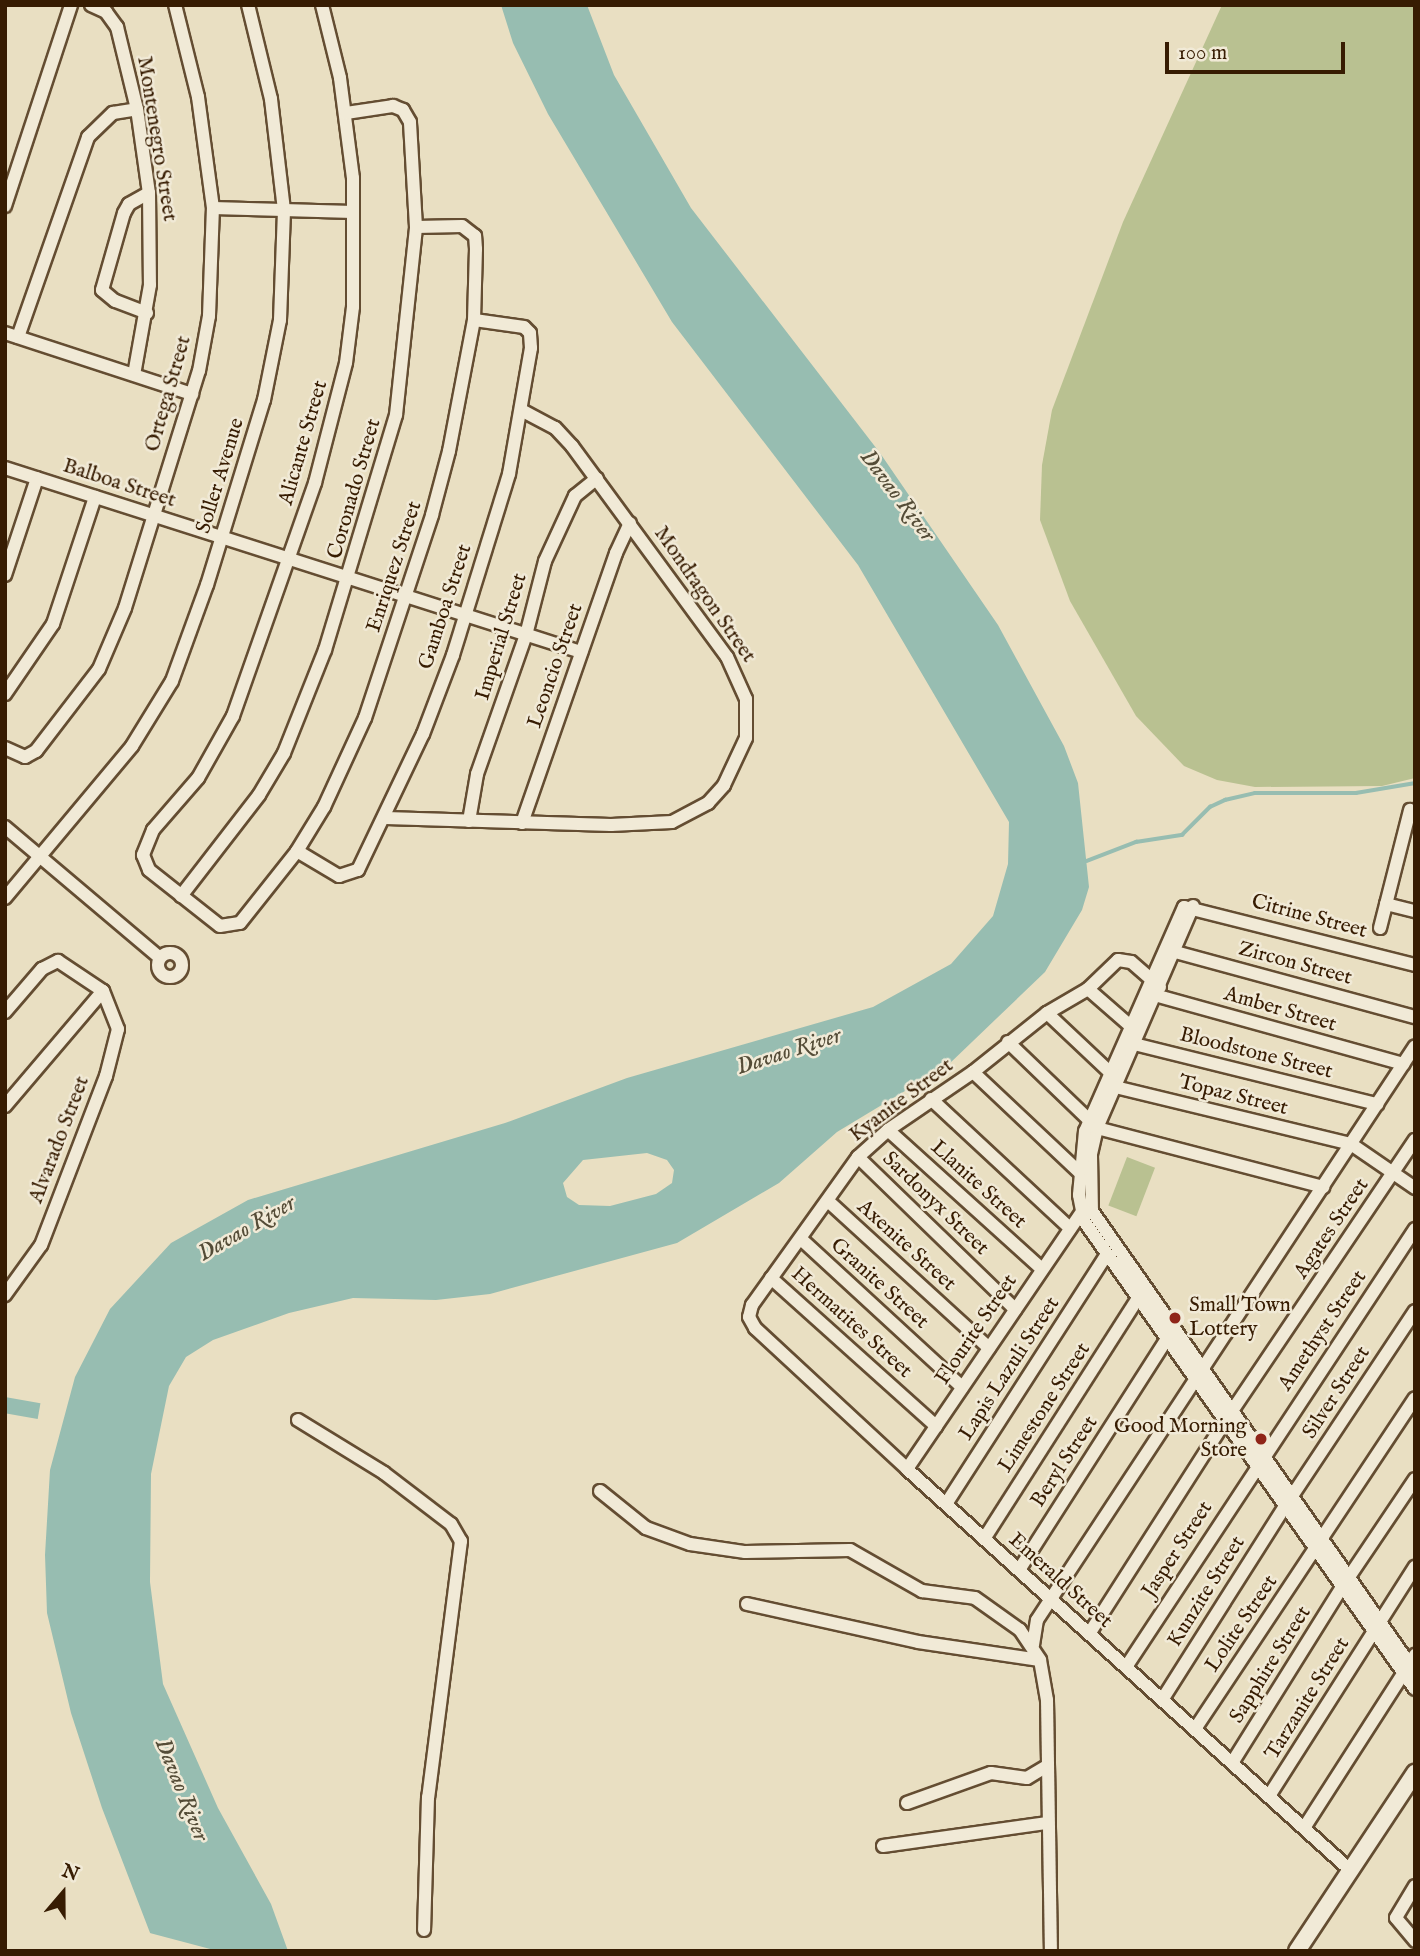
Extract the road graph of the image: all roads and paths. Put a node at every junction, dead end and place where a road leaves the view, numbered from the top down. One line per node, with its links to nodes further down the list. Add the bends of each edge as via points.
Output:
1 (71, 5): 9 (street)
2 (91, 5): 6 (street, Montenegro Street, via 106,12 117,27)
3 (175, 5): 10 (street, Ortega Street, via 198,97)
4 (248, 5): 11 (street, Soller Avenue, via 271,99)
5 (322, 5): 7 (street, Alicante Street)
6 (137, 109): 8 (street, Montenegro Street); 16 (street, via 113,113 88,137)
7 (346, 113): 12 (street, Alicante Street); 13 (street, Coronado Street, via 384,106 403,110 410,122)
8 (149, 193): 14 (street, Montenegro Street); 14 (street, via 129,204 124,213 102,290 115,301)
9 (5, 206)
10 (213, 208): 11 (street); 18 (street, Ortega Street, via 209,316)
11 (284, 210): 12 (street); 26 (street, Soller Avenue, via 283,285 273,363)
12 (353, 212): 27 (street, Alicante Street, via 346,363 315,483)
13 (416, 227): 15 (street, Enriquez Street, via 461,226 474,236); 29 (street, Coronado Street, via 397,415)
14 (147, 313): 17 (street, Montenegro Street)
15 (474, 320): 19 (street, Gamboa Street, via 514,324 530,332); 30 (street, Enriquez Street, via 449,452)
16 (12, 335): 17 (street)
17 (134, 375): 18 (street)
18 (192, 394): 24 (street, Ortega Street)
19 (523, 411): 22 (street, Mondragon Street, via 555,428); 31 (street, Gamboa Street, via 509,474)
20 (5, 468): 21 (street, Balboa Street)
21 (37, 478): 23 (street, Balboa Street); 28 (street)
22 (597, 478): 25 (street, Mondragon Street); 32 (street, Imperial Street, via 575,496 565,513 545,561)
23 (95, 497): 24 (street, Balboa Street); 34 (street, via 53,624)
24 (153, 516): 26 (street, Balboa Street); 35 (street, Ortega Street, via 125,608 99,669 36,751 25,757)
25 (630, 523): 33 (street, Leoncio Street); 39 (street, Mondragon Street, via 741,681 748,720 738,761 708,803 673,822)
26 (222, 537): 27 (street, Balboa Street); 43 (street, Soller Avenue, via 190,634 156,712)
27 (289, 559): 29 (street, Balboa Street); 44 (street, Alicante Street, via 233,716 198,778 153,830 143,855 149,870)
28 (5, 575)
29 (349, 578): 30 (street, Balboa Street); 44 (street, Coronado Street, via 284,753 259,795)
30 (406, 596): 31 (street, Balboa Street); 42 (street, Enriquez Street, via 356,739)
31 (465, 615): 32 (street, Balboa Street); 37 (street, Gamboa Street, via 424,734)
32 (526, 635): 33 (street, Balboa Street); 38 (street, Imperial Street, via 477,774)
33 (581, 652): 39 (street, Leoncio Street)
34 (5, 694)
35 (5, 748)
36 (1410, 810): 41 (street)
37 (386, 818): 38 (street, Mondragon Street); 42 (street, Gamboa Street, via 358,870 349,876 322,868)
38 (469, 821): 39 (street, Mondragon Street)
39 (522, 823)
40 (5, 827): 43 (street)
41 (1408, 839): 46 (street)
42 (297, 851): 44 (street, Enriquez Street, via 240,923 227,927)
43 (39, 857): 45 (street, Soller Avenue); 50 (street)
44 (181, 896)
45 (5, 898)
46 (1386, 904): 47 (street); 48 (street)
47 (1415, 912)
48 (1380, 928)
49 (1169, 950): 51 (street, Citrine Street, via 1193,906); 53 (street); 57 (street, Zircon Street)
50 (160, 958)
51 (1415, 965)
52 (1088, 989): 53 (street, Kyanite Street, via 1122,959); 56 (street, Kyanite Street); 58 (street)
53 (1153, 989): 58 (street); 61 (street, Amber Street)
54 (103, 991): 55 (street, via 71,965 53,961); 66 (street); 84 (street, Alvarado Street, via 116,1018 115,1046 41,1245)
55 (5, 1012)
56 (1047, 1013): 59 (street, Kyanite Street); 63 (street)
57 (1415, 1017)
58 (1132, 1037): 63 (street); 65 (street, Bloodstone Street)
59 (1008, 1042): 62 (street, Kyanite Street); 67 (street)
60 (1415, 1046): 61 (street)
61 (1403, 1064): 65 (street)
62 (973, 1072): 64 (street, Kyanite Street); 72 (street)
63 (1112, 1081): 67 (street); 70 (street, Topaz Street)
64 (931, 1099): 68 (street, Kyanite Street); 78 (street)
65 (1377, 1104): 70 (street)
66 (5, 1106)
67 (1093, 1124): 72 (street); 74 (street); 91 (street, via 1092,1211)
68 (888, 1130): 71 (street, Kyanite Street); 82 (street, Llanite Street)
69 (1415, 1140): 73 (street, Agates Street)
70 (1351, 1144): 73 (street); 74 (street)
71 (858, 1157): 76 (street, Kyanite Street); 86 (street, Sardonyx Street)
72 (1079, 1172): 77 (street)
73 (1393, 1173): 75 (street); 94 (street, Agates Street)
74 (1323, 1187): 91 (street)
75 (1415, 1188)
76 (828, 1201): 80 (street, Kyanite Street); 90 (street, Axenite Street)
77 (1080, 1214): 78 (street, Flourite Street); 81 (street)
78 (1070, 1228): 82 (street, Flourite Street)
79 (1415, 1229): 97 (street, Amethyst Street)
80 (801, 1239): 83 (street, Kyanite Street); 92 (street, Granite Street)
81 (1107, 1254): 85 (street); 102 (street, Lapis Lazuli Street)
82 (1042, 1269): 86 (street, Flourite Street)
83 (771, 1278): 88 (street, Kyanite Street); 96 (street, Hermatites Street)
84 (5, 1295)
85 (1138, 1298): 89 (street); 103 (street, Limestone Street)
86 (1016, 1309): 90 (street, Flourite Street)
87 (1415, 1311): 101 (street, Silver Street)
88 (749, 1317): 98 (street, Emerald Street, via 755,1328)
89 (1167, 1339): 91 (street); 106 (street, Beryl Street)
90 (989, 1348): 92 (street, Flourite Street)
91 (1200, 1376): 94 (street); 108 (street)
92 (962, 1387): 96 (street, Flourite Street)
93 (1415, 1398): 104 (street, Lolite Street)
94 (1229, 1416): 97 (street); 111 (street, Agates Street)
95 (298, 1420): 129 (street, via 384,1473 451,1524 461,1541 428,1797)
96 (936, 1426): 98 (street, Flourite Street)
97 (1259, 1459): 101 (street); 115 (street, Jasper Street)
98 (906, 1469): 102 (street, Emerald Street)
99 (1415, 1479): 107 (street, Sapphire Street)
100 (600, 1491): 112 (street, via 646,1528 690,1544 745,1552 850,1550 922,1591 987,1604)
101 (1288, 1501): 104 (street); 117 (street, Kunzite Street)
102 (946, 1504): 103 (street, Emerald Street)
103 (984, 1539): 106 (street, Emerald Street)
104 (1319, 1544): 107 (street); 118 (street, Lolite Street)
105 (1415, 1567): 110 (street, Tarzanite Street)
106 (1019, 1570): 108 (street, Emerald Street)
107 (1346, 1582): 110 (street); 119 (street, Sapphire Street)
108 (1053, 1601): 111 (street, Emerald Street); 112 (street, via 1032,1628)
109 (747, 1604): 113 (street, via 918,1642)
110 (1376, 1626): 114 (street); 122 (street, Tarzanite Street)
111 (1089, 1634): 115 (street, Emerald Street)
112 (1033, 1646): 113 (street)
113 (1040, 1660): 120 (street, via 1047,1700)
114 (1410, 1666): 116 (street); 125 (street)
115 (1126, 1667): 117 (street, Emerald Street)
116 (1415, 1689)
117 (1162, 1700): 118 (street, Emerald Street)
118 (1195, 1729): 119 (street, Emerald Street)
119 (1232, 1763): 122 (street, Emerald Street)
120 (1047, 1766): 123 (street, via 1027,1779 991,1773); 124 (street)
121 (1415, 1773): 127 (street)
122 (1269, 1797): 125 (street, Emerald Street)
123 (907, 1803)
124 (1047, 1823): 126 (street); 131 (street)
125 (1304, 1828): 127 (street, Emerald Street)
126 (883, 1846)
127 (1350, 1870): 132 (street)
128 (1415, 1886): 130 (street, via 1396,1918)
129 (424, 1930)
130 (1415, 1941)
131 (1051, 1951)
132 (1297, 1951)

